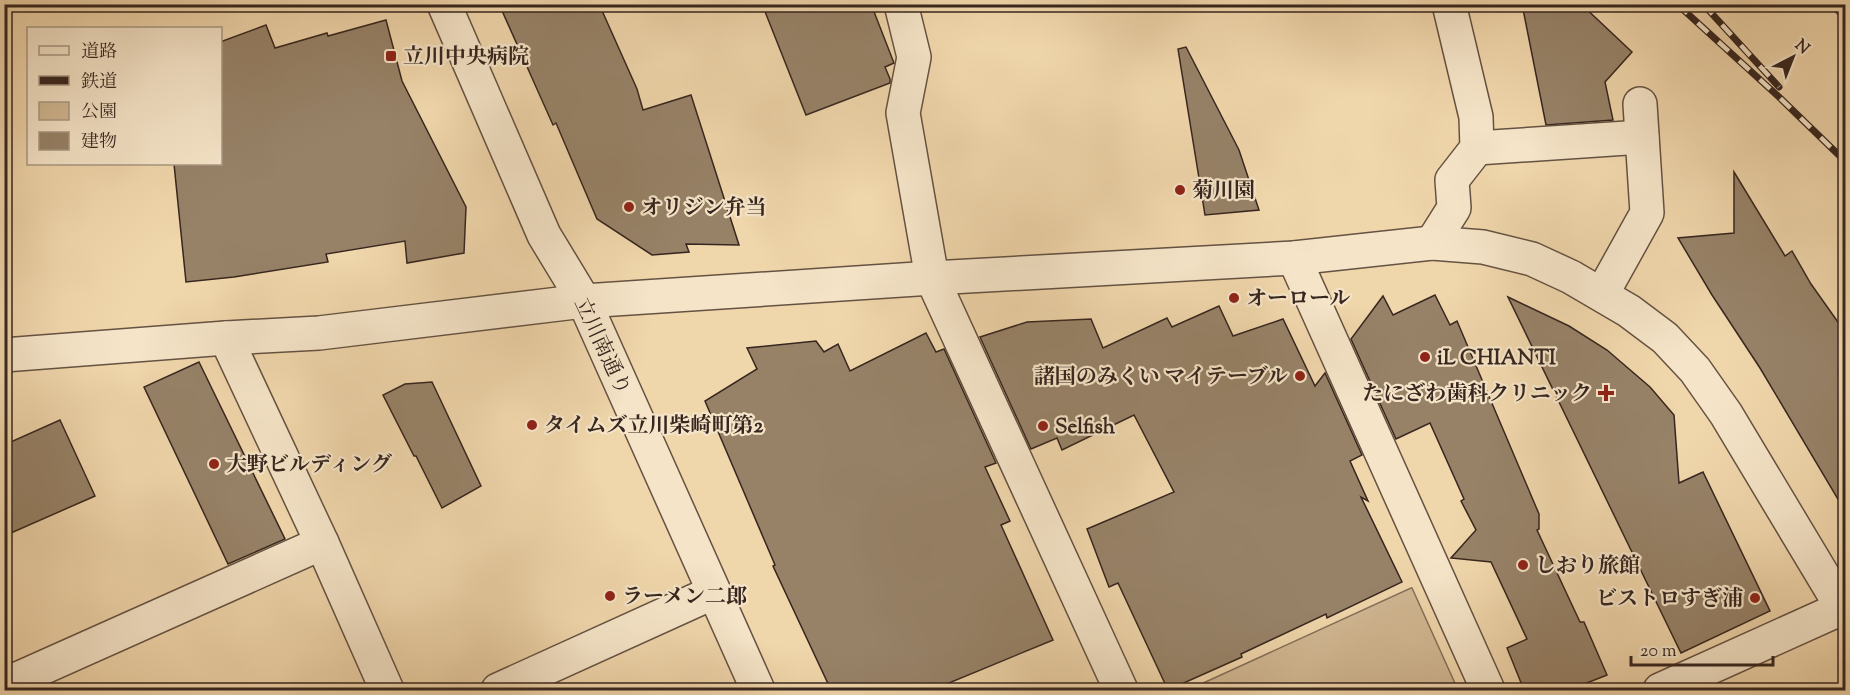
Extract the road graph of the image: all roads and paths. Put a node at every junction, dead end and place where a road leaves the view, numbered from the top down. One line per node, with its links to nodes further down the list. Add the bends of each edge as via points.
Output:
1 (444, 4): 11 (street, 立川南通り, via 544,235)
2 (901, 4): 9 (street, via 914,57 903,112)
3 (1449, 4): 6 (street, via 1476,117)
4 (1640, 104): 5 (street)
5 (1642, 137): 6 (street); 10 (street, via 1647,213)
6 (1477, 148): 7 (street, via 1452,180 1454,208)
7 (1432, 243): 8 (street); 10 (street, via 1483,247 1532,259)
8 (1294, 258): 9 (street); 22 (street)
9 (932, 278): 11 (street); 21 (street)
10 (1602, 294): 16 (street, via 1665,338 1695,370 1726,414)
11 (584, 301): 12 (street, via 319,333); 15 (street, 立川南通り)
12 (226, 338): 13 (street); 14 (street)
13 (4, 355)
14 (322, 543): 17 (street); 18 (street)
15 (714, 592): 19 (street); 20 (street, 立川南通り)
16 (1844, 611): 23 (street)
17 (4, 685)
18 (387, 690)
19 (498, 690)
20 (758, 690)
21 (1121, 690)
22 (1488, 690)
23 (1660, 690)

